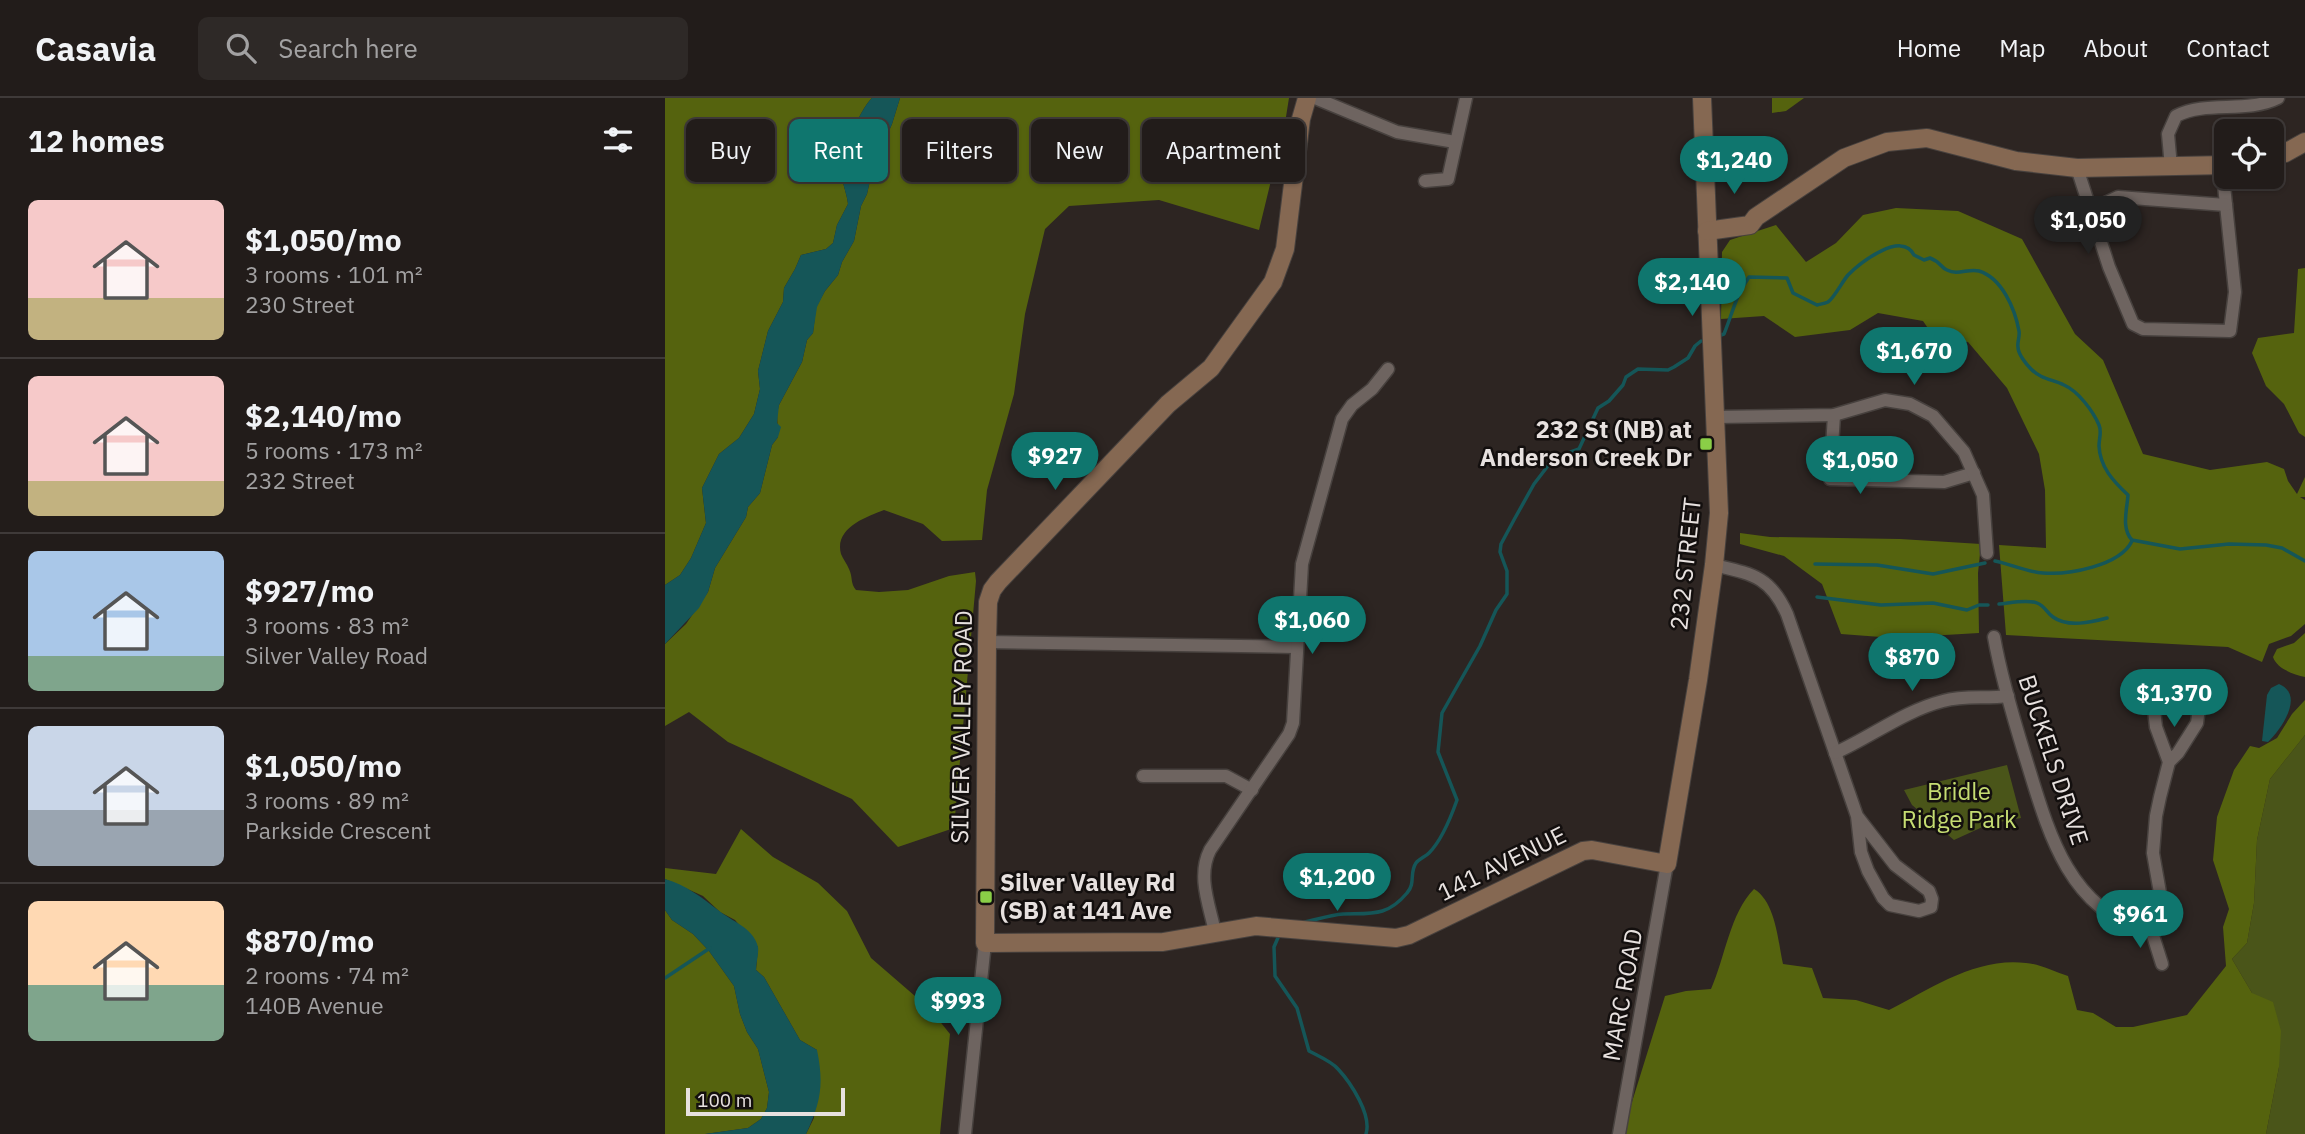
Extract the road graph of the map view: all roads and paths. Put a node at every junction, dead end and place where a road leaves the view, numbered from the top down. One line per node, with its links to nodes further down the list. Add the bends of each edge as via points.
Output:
1 (1307, 98): 24 (street, SILVER VALLEY ROAD, via 1285,249 1273,282 1211,368 1168,404 998,582 988,602)
2 (1315, 98): 6 (street, via 1397,132)
3 (1466, 98): 6 (street)
4 (1702, 98): 16 (street, 232 STREET)
5 (2278, 98): 10 (street, via 2258,106 2195,110 2176,116 2168,134)
6 (1455, 142): 12 (street, via 1448,179)
7 (2305, 142): 8 (street)
8 (2284, 153)
9 (2214, 166): 10 (street)
10 (2171, 167): 11 (street)
11 (2077, 168): 15 (street); 16 (street, via 2016,161 1927,138 1887,142 1844,158 1750,225)
12 (1425, 181)
13 (2225, 189): 14 (street)
14 (2226, 205): 15 (street, via 2118,197); 15 (street, via 2235,292 2230,331 2143,329 2133,324)
15 (2090, 210)
16 (1707, 224): 19 (street, 232 STREET)
17 (1388, 369): 25 (street, via 1347,411 1338,430 1302,564)
18 (1834, 415): 19 (street); 20 (street, via 1885,400 1910,404 1933,416 1964,452); 20 (street, via 1830,479 1944,482)
19 (1716, 417): 22 (street, 232 STREET, via 1719,513)
20 (1974, 473): 21 (street, via 1983,495)
21 (1987, 553)
22 (1714, 565): 27 (street, via 1757,576 1776,594); 32 (street, 232 STREET)
23 (1994, 637): 26 (street, BUCKELS DRIVE)
24 (987, 642): 25 (street); 35 (street, SILVER VALLEY ROAD)
25 (1296, 647): 30 (street, via 1290,734)
26 (2008, 696): 27 (street, via 1931,704); 33 (street, BUCKELS DRIVE, via 2060,857 2081,887 2115,919 2143,929)
27 (1835, 753): 31 (street)
28 (2169, 762): 28 (street, via 2155,727 2154,710 2164,700 2194,703 2199,708 2197,723); 33 (street, via 2154,834 2162,904)
29 (1143, 776): 30 (street, via 1226,776)
30 (1252, 790): 34 (street, via 1205,862 1202,877)
31 (1857, 816): 31 (street, via 1895,865 1929,891 1932,903 1928,909 1887,903 1864,862)
32 (1667, 864): 34 (street, 141 AVENUE, via 1583,851 1396,938 1266,926); 38 (street, MARC ROAD)
33 (2150, 926): 36 (street)
34 (1215, 932): 35 (street, 141 AVENUE, via 1144,943)
35 (985, 943): 37 (street, SILVER VALLEY ROAD)
36 (2162, 964)
37 (965, 1134)
38 (1619, 1134)

